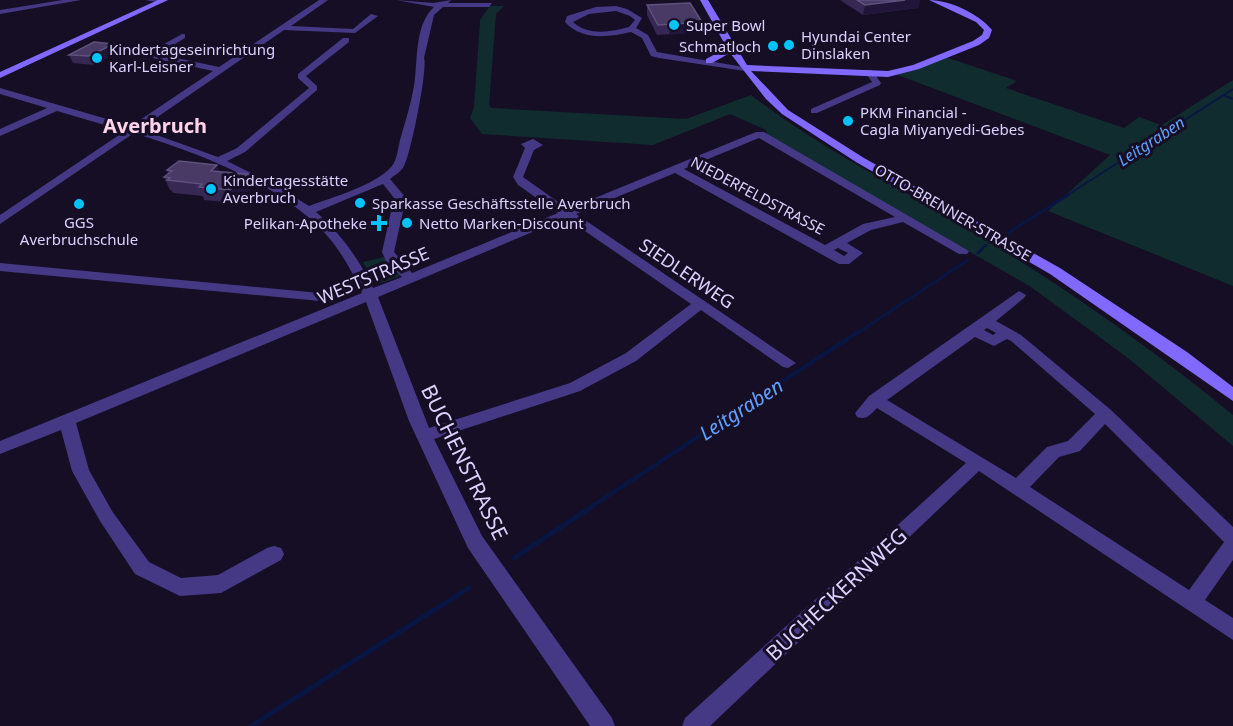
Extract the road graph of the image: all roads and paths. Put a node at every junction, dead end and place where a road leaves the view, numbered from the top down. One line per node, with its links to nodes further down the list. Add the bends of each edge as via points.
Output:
1 (77, 0): 11 (street)
2 (149, 0): 8 (street)
3 (324, 0): 14 (street)
4 (400, 0): 9 (street)
5 (628, 0): 12 (street)
6 (704, 0): 18 (main road, OTTO-BRENNER-STRASSE)
7 (933, 0): 25 (main road, via 979,20 988,33 982,40 902,72)
8 (162, 1): 24 (main road)
9 (444, 3): 10 (street); 35 (street, via 431,15 425,34 418,88 399,166)
10 (489, 5)
11 (0, 12)
12 (628, 12): 15 (street, via 639,20); 15 (street, via 594,10 578,14 569,22 579,30 600,33)
13 (374, 16): 14 (street, via 355,31)
14 (282, 28): 23 (street)
15 (632, 29): 20 (street, via 645,37 654,54)
16 (182, 36): 23 (street, via 151,55)
17 (346, 40): 33 (street, via 301,76 314,88 241,150)
18 (731, 49): 19 (main road); 21 (main road, OTTO-BRENNER-STRASSE)
19 (709, 61): 20 (street); 21 (street)
20 (696, 62): 21 (street)
21 (743, 65): 22 (main road); 25 (main road); 26 (main road, OTTO-BRENNER-STRASSE)
22 (778, 69): 25 (main road); 26 (main road, via 763,75)
23 (220, 70): 30 (street)
24 (3, 72)
25 (870, 73): 29 (street, via 877,84)
26 (757, 83): 51 (main road, OTTO-BRENNER-STRASSE, via 785,112 810,129 1055,271)
27 (0, 91): 28 (street, BUCHENSTRASSE)
28 (55, 108): 30 (street, BUCHENSTRASSE); 31 (street)
29 (814, 111)
30 (130, 130): 33 (street, BUCHENSTRASSE, via 151,134); 39 (street)
31 (0, 133)
32 (530, 148): 37 (street, SIEDLERWEG, via 518,177)
33 (219, 162): 36 (street, BUCHENSTRASSE)
34 (675, 168): 37 (street, WESTSTRASSE); 38 (street, WESTSTRASSE, via 760,134); 41 (street, NIEDERFELDSTRASSE)
35 (383, 180): 36 (street); 44 (street, via 390,183 400,198 388,252)
36 (309, 211): 46 (street, BUCHENSTRASSE, via 346,249)
37 (566, 213): 44 (street, WESTSTRASSE); 48 (street, SIEDLERWEG)
38 (903, 218): 40 (street, NIEDERFELDSTRASSE, via 867,227); 42 (street)
39 (0, 220)
40 (838, 243): 41 (street, NIEDERFELDSTRASSE); 41 (street, NIEDERFELDSTRASSE, via 857,253 844,261)
41 (825, 250)
42 (963, 251)
43 (0, 267): 47 (street, via 237,285)
44 (411, 279): 46 (street, WESTSTRASSE)
45 (1019, 295): 49 (street)
46 (369, 296): 53 (street, WESTSTRASSE); 54 (street, BUCHENSTRASSE)
47 (330, 298)
48 (699, 305): 50 (street, SIEDLERWEG); 54 (street, via 631,357 575,387)
49 (980, 326): 52 (street, via 1016,338); 56 (street, via 869,406)
50 (788, 363)
51 (1233, 394)
52 (1104, 414): 57 (street, via 1074,446 1053,452); 58 (street)
53 (67, 421): 55 (street, WESTSTRASSE); 60 (street, via 81,471 142,568 180,587 221,584)
54 (425, 436): 63 (street, BUCHENSTRASSE, via 475,541)
55 (0, 448)
56 (978, 462): 57 (street); 64 (street, BUCHECKERNWEG)
57 (1017, 488): 61 (street)
58 (1233, 539)
59 (1233, 545): 61 (street)
60 (273, 554)
61 (1192, 603): 62 (street)
62 (1233, 630)
63 (604, 726)
64 (693, 726)

